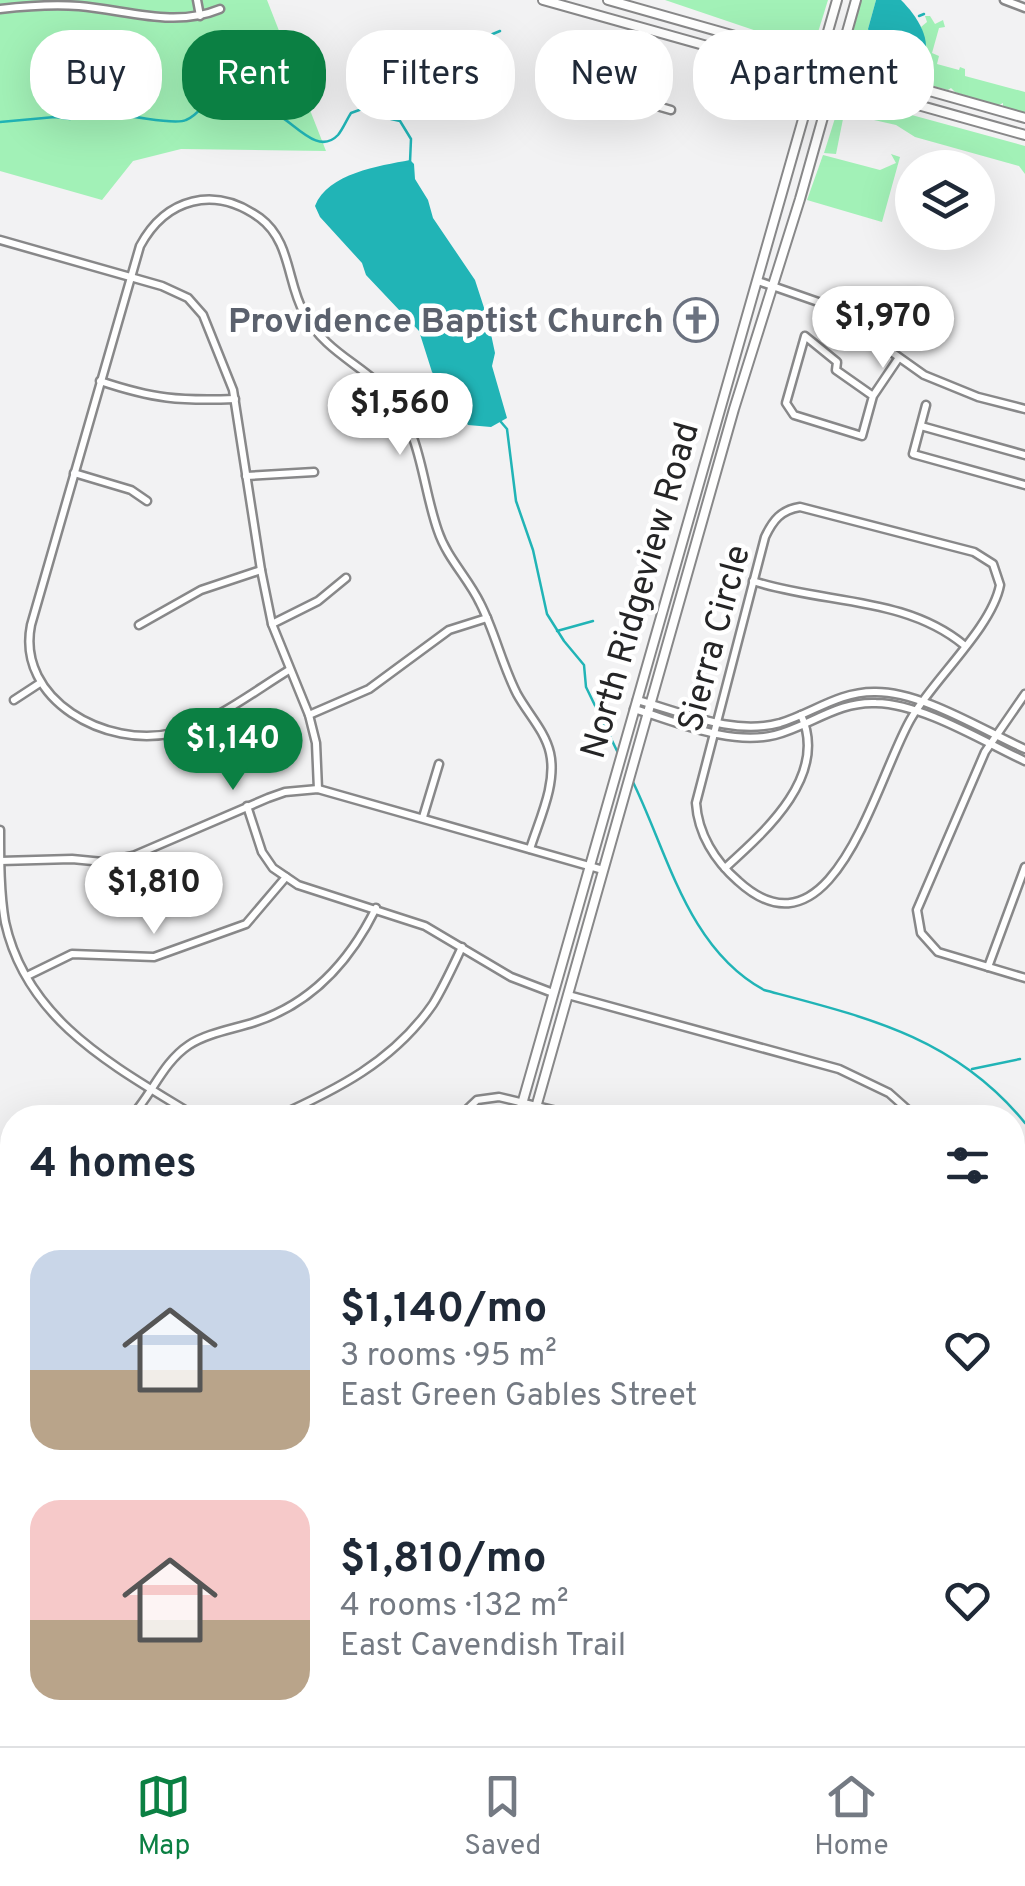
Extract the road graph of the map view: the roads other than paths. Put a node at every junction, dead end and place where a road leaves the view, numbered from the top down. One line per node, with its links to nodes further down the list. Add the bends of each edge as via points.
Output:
1 (197, 0): 11 (street)
2 (543, 0): 15 (main road)
3 (608, 0): 12 (main road)
4 (837, 0): 13 (main road, North Ridgeview Road)
5 (856, 0): 14 (main road, North Ridgeview Road)
6 (1004, 0): 8 (street)
7 (85, 3): 9 (street); 11 (street, via 148,16)
8 (1025, 8)
9 (0, 9)
10 (220, 9): 11 (street)
11 (200, 16)
12 (712, 30)
13 (829, 30)
14 (848, 30)
15 (693, 43)
16 (934, 93): 18 (main road)
17 (934, 110): 21 (main road)
18 (1025, 118)
19 (803, 120): 24 (main road, North Ridgeview Road)
20 (821, 120): 25 (main road, North Ridgeview Road)
21 (1025, 135)
22 (0, 240): 23 (street)
23 (131, 277): 27 (street); 29 (street, via 196,305); 42 (street, via 146,234 178,205 224,202 270,226 317,334 381,386 402,413 438,534)
24 (758, 281): 25 (street); 51 (main road, North Ridgeview Road)
25 (773, 285): 26 (street, via 824,304); 52 (main road, North Ridgeview Road)
26 (898, 359): 28 (street); 31 (street, via 950,387)
27 (100, 382): 29 (street, via 178,401); 35 (street)
28 (872, 396): 28 (street, via 862,436 794,415 786,402 805,336)
29 (235, 399): 36 (street)
30 (926, 405): 32 (street)
31 (1025, 409)
32 (921, 426): 33 (street); 37 (street, via 913,454)
33 (1025, 456)
34 (314, 472): 36 (street)
35 (74, 473): 38 (street); 47 (street, via 27,644)
36 (246, 476): 39 (street)
37 (1025, 485)
38 (146, 501)
39 (261, 570): 43 (street); 44 (street, via 201,590)
40 (346, 578): 43 (street)
41 (753, 580): 45 (street, via 917,616); 45 (street, Sierra Circle, via 772,522 790,509 974,552 993,564 1000,584 991,610); 56 (street, Sierra Circle)
42 (487, 618): 55 (street, via 449,630 369,689); 68 (street, via 516,692 550,751 550,778)
43 (272, 624): 46 (street)
44 (139, 625)
45 (964, 645): 50 (street, Sierra Circle)
46 (289, 670): 47 (street, via 199,724 146,736 93,724); 55 (street)
47 (40, 683): 49 (street)
48 (1025, 694): 59 (street)
49 (14, 700)
50 (922, 702): 53 (street, Sierra Circle); 54 (street, via 860,693); 59 (street)
51 (635, 704): 52 (street); 70 (main road, North Ridgeview Road)
52 (649, 708): 56 (street); 58 (street); 73 (main road, North Ridgeview Road)
53 (915, 711): 57 (street, via 861,703); 60 (street); 72 (street, Sierra Circle, via 856,841 804,899 785,906 764,902)
54 (801, 714): 56 (street, via 760,726); 57 (street)
55 (309, 715): 64 (street)
56 (718, 723): 58 (street, Sierra Circle)
57 (805, 724): 58 (street, via 770,736); 72 (street, via 810,740 796,788)
58 (715, 733): 72 (street, Sierra Circle, via 696,803 704,837)
59 (994, 736): 60 (street); 61 (street)
60 (989, 744): 62 (street); 77 (street, via 917,910 920,933 932,948)
61 (1025, 749)
62 (1025, 761)
63 (440, 764): 66 (street)
64 (318, 789): 65 (street); 66 (street)
65 (247, 806): 69 (street, via 132,856); 74 (street, via 262,852)
66 (423, 817): 68 (street)
67 (0, 830): 69 (street)
68 (530, 849): 70 (street)
69 (0, 862): 78 (street, via 4,923)
70 (589, 866): 73 (street); 80 (main road, North Ridgeview Road)
71 (1025, 866): 77 (street)
72 (725, 868)
73 (603, 870): 81 (main road, North Ridgeview Road)
74 (286, 877): 75 (street); 78 (street, via 246,924 154,956 72,954)
75 (376, 908): 76 (street); 82 (street, via 344,961 307,998 194,1042 175,1055)
76 (462, 948): 80 (street); 87 (street, via 433,1003 401,1041 366,1072)
77 (988, 967): 79 (street)
78 (28, 976): 82 (street, via 46,1009 84,1047)
79 (1025, 978)
80 (554, 993): 83 (main road, North Ridgeview Road)
81 (568, 995): 84 (main road, North Ridgeview Road); 91 (street, via 839,1069)
82 (152, 1089): 85 (street); 86 (street)
83 (523, 1100): 84 (street); 88 (street, via 499,1097); 89 (main road, North Ridgeview Road)
84 (537, 1104): 90 (street)
85 (140, 1105)
86 (177, 1105)
87 (300, 1105)
88 (472, 1105)
89 (522, 1105)
90 (540, 1105)
91 (902, 1105)

